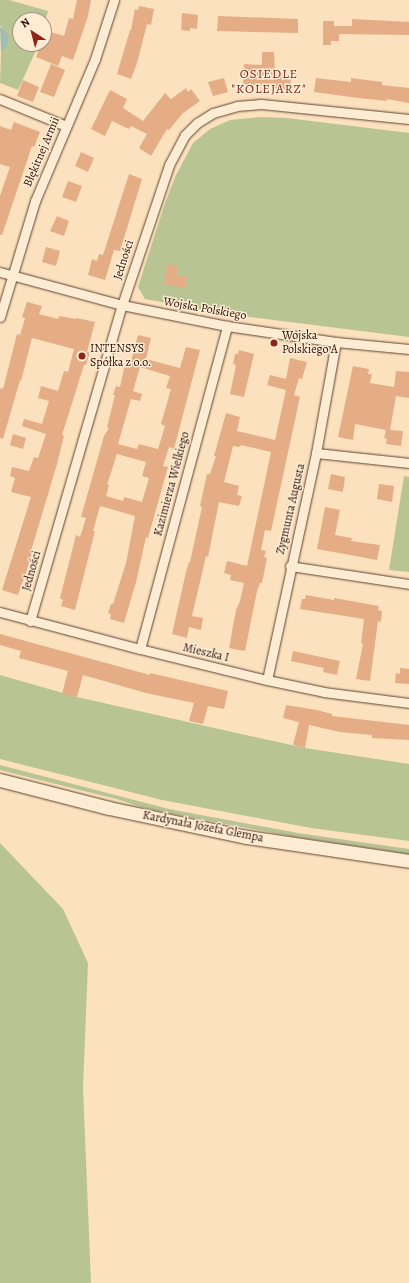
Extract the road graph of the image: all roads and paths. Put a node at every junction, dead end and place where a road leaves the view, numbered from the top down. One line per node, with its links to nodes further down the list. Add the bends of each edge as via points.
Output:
1 (114, 0): 4 (street, Błękitnej Armii, via 95,59)
2 (0, 99): 4 (street)
3 (409, 120): 7 (street, Jedności, via 261,104 237,106 213,113 197,123 185,135 169,165)
4 (66, 126): 6 (street, Błękitnej Armii, via 35,201)
5 (0, 272): 6 (street, Wojska Polskiego)
6 (13, 276): 7 (street, Wojska Polskiego); 8 (street, Błękitnej Armii)
7 (122, 305): 9 (street, Wojska Polskiego); 17 (street, Jedności)
8 (0, 317)
9 (227, 326): 10 (street, Wojska Polskiego); 18 (street, Kazimierza Wielkiego)
10 (336, 342): 11 (street, Wojska Polskiego); 12 (street, Zygmunta Augusta)
11 (409, 349)
12 (316, 453): 13 (street); 14 (street, Zygmunta Augusta)
13 (409, 463)
14 (290, 566): 15 (street); 19 (street, Zygmunta Augusta)
15 (409, 584)
16 (0, 612): 17 (street, Mieszka I)
17 (30, 621): 18 (street, Mieszka I)
18 (140, 649): 19 (street, Mieszka I)
19 (267, 680): 20 (street, Mieszka I, via 324,692)
20 (409, 703)
21 (0, 780): 22 (main road, Kardynała Józefa Glempa, via 109,808 247,837)
22 (409, 861)

